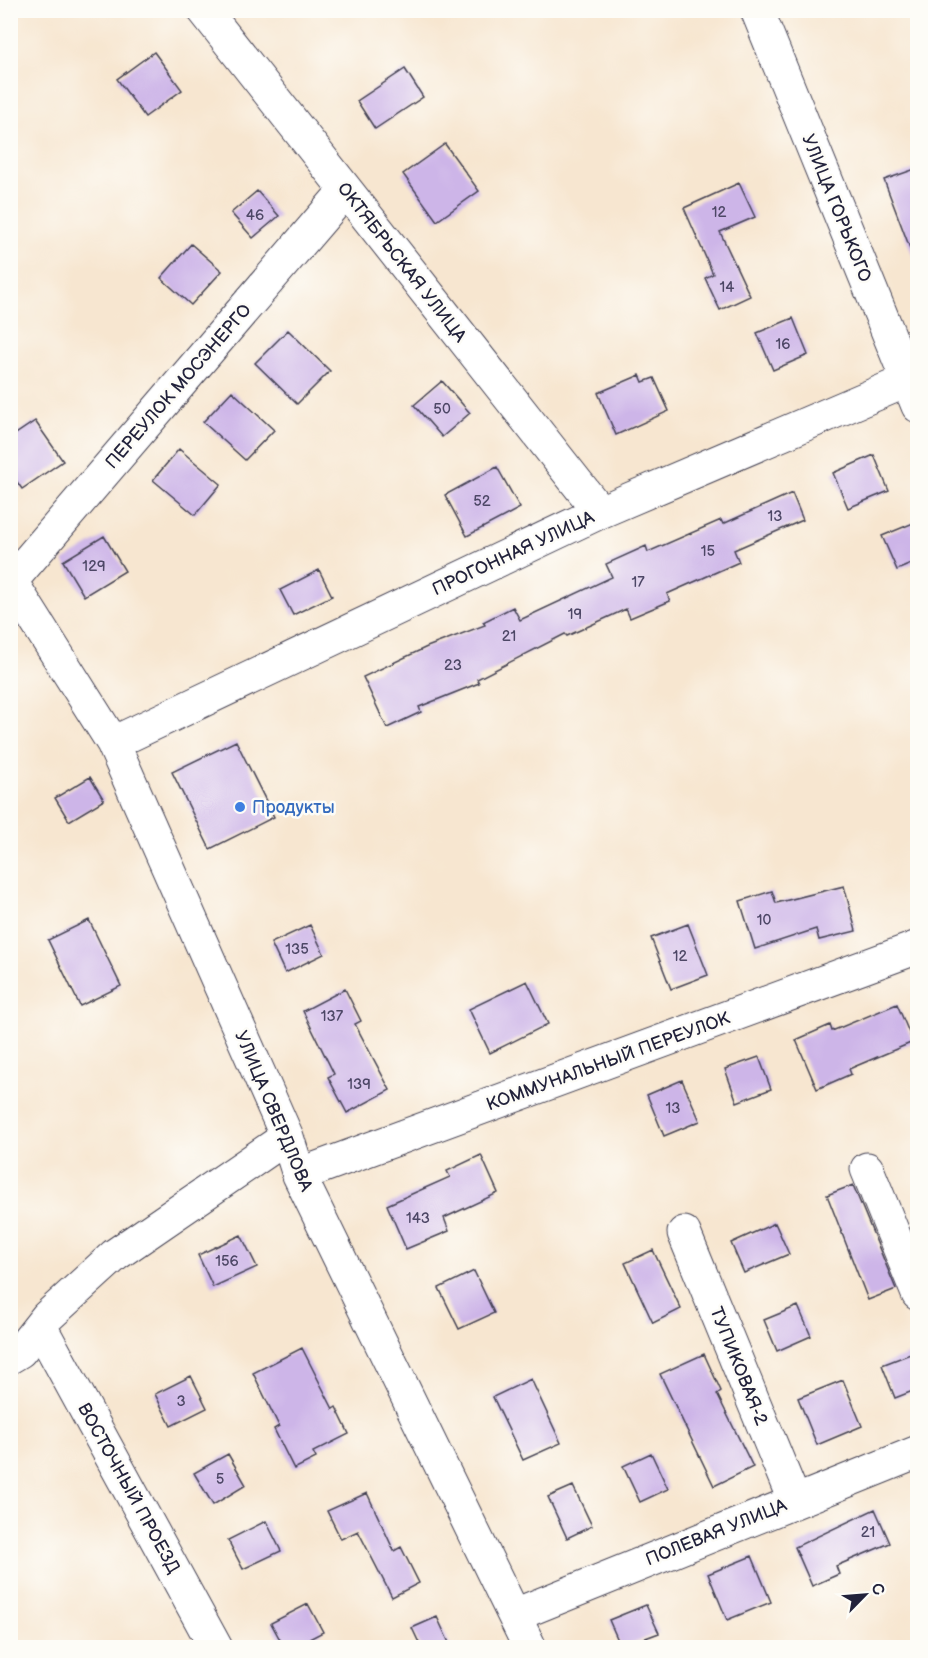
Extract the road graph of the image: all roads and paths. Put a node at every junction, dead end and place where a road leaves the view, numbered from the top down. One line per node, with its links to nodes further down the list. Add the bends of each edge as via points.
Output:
1 (204, 10): 3 (street, ОКТЯБРЬСКАЯ УЛИЦА)
2 (757, 10): 4 (street, УЛИЦА ГОРЬКОГО)
3 (345, 191): 5 (street, ОКТЯБРЬСКАЯ УЛИЦА); 6 (street, ПЕРЕУЛОК МОСЭНЕРГО)
4 (914, 388): 5 (street, ПРОГОННАЯ УЛИЦА)
5 (600, 512): 7 (street, ПРОГОННАЯ УЛИЦА)
6 (11, 580): 7 (street, УЛИЦА СВЕРДЛОВА)
7 (113, 743): 9 (street, УЛИЦА СВЕРДЛОВА)
8 (918, 947): 11 (street, КОММУНАЛЬНЫЙ ПЕРЕУЛОК)
9 (287, 1137): 11 (street, УЛИЦА СВЕРДЛОВА); 14 (street, via 115,1255 47,1317)
10 (867, 1169): 13 (street)
11 (299, 1175): 18 (street, УЛИЦА СВЕРДЛОВА)
12 (684, 1233): 17 (street, ТУПИКОВАЯ-2)
13 (918, 1294)
14 (41, 1328): 15 (street); 19 (street, ВОСТОЧНЫЙ ПРОЕЗД)
15 (10, 1357)
16 (918, 1452): 17 (street, ПОЛЕВАЯ УЛИЦА)
17 (794, 1500): 18 (street, ПОЛЕВАЯ УЛИЦА)
18 (515, 1615): 20 (street, УЛИЦА СВЕРДЛОВА)
19 (216, 1647)
20 (530, 1647)

